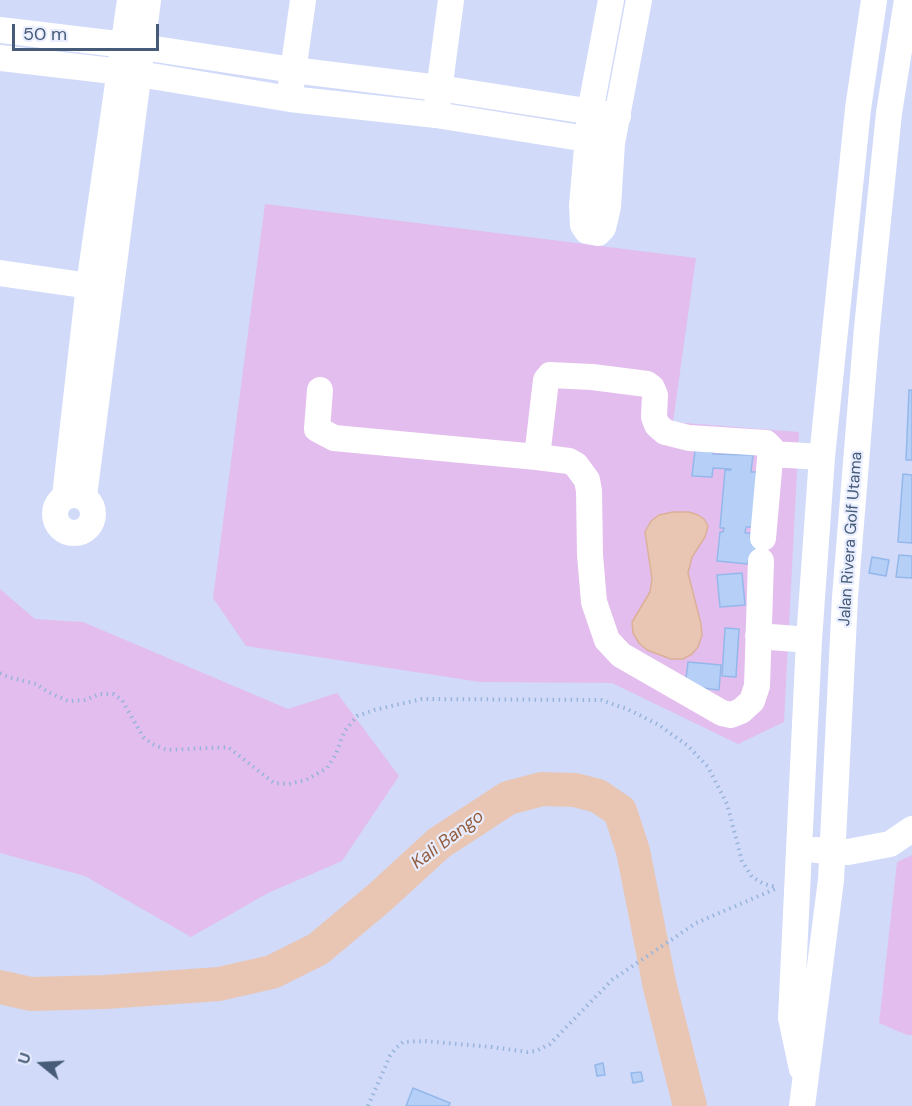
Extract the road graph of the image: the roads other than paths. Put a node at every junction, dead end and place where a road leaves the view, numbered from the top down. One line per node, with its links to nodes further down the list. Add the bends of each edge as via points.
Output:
1 (130, 0): 10 (street)
2 (148, 0): 10 (street)
3 (303, 0): 12 (street)
4 (451, 0): 14 (street)
5 (610, 0): 17 (street)
6 (639, 0): 20 (street)
7 (874, 0): 16 (street, Jalan Rivera Golf Utama)
8 (907, 0): 18 (street, Jalan Rivera Golf Utama)
9 (0, 30): 10 (street)
10 (133, 46): 12 (street); 13 (street)
11 (0, 58): 13 (street)
12 (293, 70): 14 (street); 15 (street)
13 (129, 73): 15 (street); 23 (street)
14 (439, 88): 17 (street); 19 (street)
15 (290, 99): 19 (street)
16 (858, 110): 18 (street); 27 (street, Jalan Rivera Golf Utama)
17 (590, 112): 20 (street); 21 (street)
18 (889, 113): 33 (street, Jalan Rivera Golf Utama, via 845,597)
19 (436, 115): 21 (street)
20 (618, 116): 21 (street)
21 (600, 141)
22 (0, 273): 23 (street)
23 (99, 287): 28 (street)
24 (320, 390): 26 (street, via 317,429 334,438)
25 (771, 454): 26 (street, via 766,443 689,438 665,432 657,425 655,395 647,384 550,375 546,380); 27 (street); 29 (street)
26 (537, 457): 29 (street, via 576,465 587,480 594,602 608,640 621,655 731,715 741,711 755,693)
27 (822, 457): 30 (street, Jalan Rivera Golf Utama)
28 (74, 496)
29 (758, 636): 30 (street)
30 (809, 640): 32 (street, Jalan Rivera Golf Utama)
31 (912, 829): 33 (street, via 890,844 848,852)
32 (800, 850): 33 (street); 34 (street, Jalan Rivera Golf Utama, via 791,1018)
33 (832, 850): 34 (street, Jalan Rivera Golf Utama, via 812,1040)
34 (804, 1078): 35 (street, Jalan Rivera Golf Utama)
35 (802, 1106)

